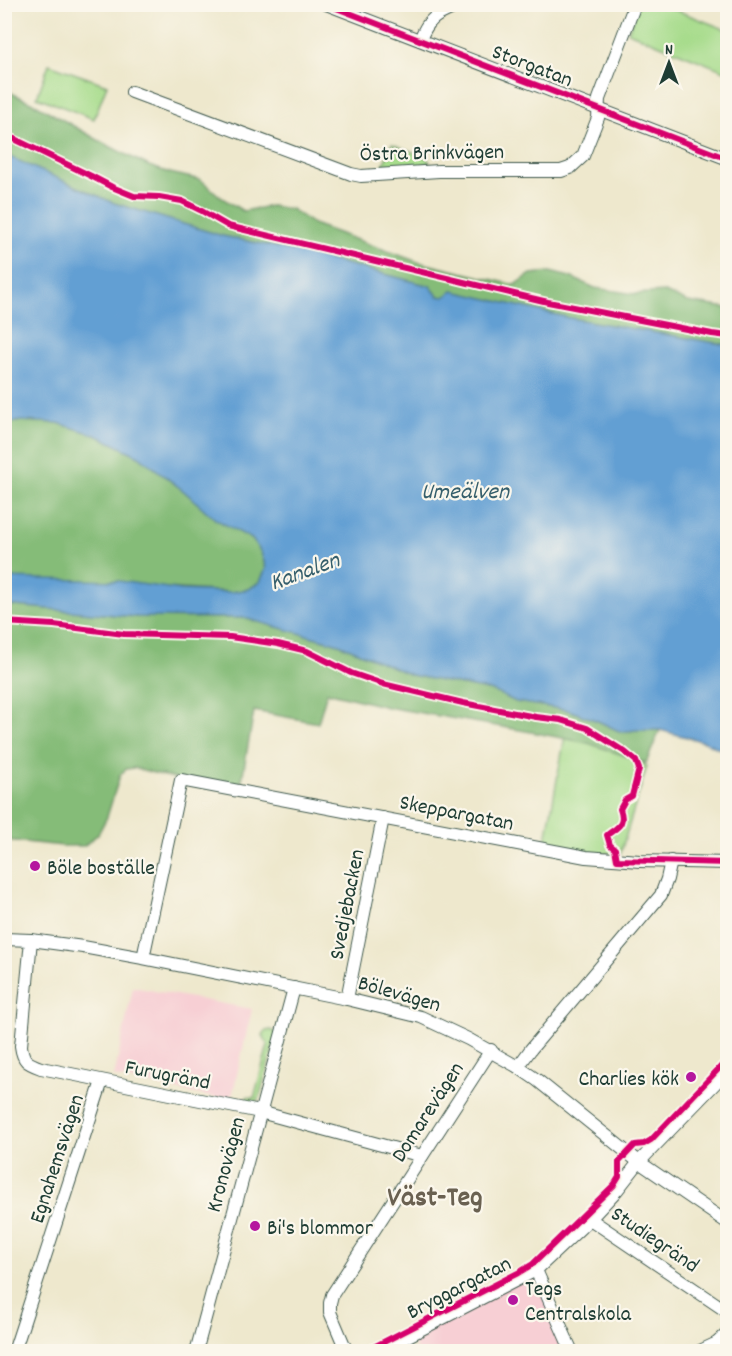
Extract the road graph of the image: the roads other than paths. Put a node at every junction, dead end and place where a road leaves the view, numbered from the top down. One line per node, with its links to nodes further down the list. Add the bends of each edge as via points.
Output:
1 (326, 4): 4 (street, Storgatan)
2 (462, 4): 4 (street, via 432,18)
3 (635, 4): 6 (street, Östra Brinkvägen)
4 (420, 40): 6 (street, Storgatan)
5 (132, 92): 6 (street, Östra Brinkvägen, via 361,176 439,171 561,171 583,156)
6 (598, 108): 7 (street, Storgatan)
7 (728, 159)
8 (384, 818): 9 (street, Skeppargatan, via 586,857); 13 (street, Skeppargatan, via 181,780); 15 (street, Svedjebacken)
9 (671, 861): 10 (street, Skeppargatan); 17 (street, via 661,895)
10 (728, 863)
11 (4, 939): 12 (street, Bölevägen)
12 (31, 940): 13 (street, Bölevägen); 19 (street, Furugränd, via 22,1055 28,1063 41,1068)
13 (142, 958): 14 (street, Bölevägen)
14 (294, 988): 15 (street, Bölevägen); 20 (street, Kronovägen)
15 (347, 999): 16 (street, Bölevägen, via 421,1017)
16 (491, 1050): 17 (street, Bölevägen); 21 (street, Domarevägen)
17 (518, 1067): 22 (street, Bölevägen)
18 (728, 1070): 22 (street, Bryggargatan)
19 (102, 1081): 20 (street, Furugränd); 28 (street, Egnahemsvägen)
20 (260, 1112): 21 (street, Furugränd); 29 (street, Kronovägen)
21 (422, 1156): 30 (street, Domarevägen, via 332,1295 330,1312)
22 (639, 1162): 23 (street, Bryggargatan); 24 (street, Bölevägen)
23 (590, 1219): 25 (street, Bryggargatan); 26 (street, Studiegränd)
24 (728, 1223)
25 (536, 1270): 31 (street, Bryggargatan); 32 (street)
26 (728, 1312)
27 (728, 1333): 33 (street)
28 (14, 1352)
29 (196, 1352)
30 (347, 1352)
31 (377, 1352)
32 (572, 1352)
33 (698, 1352)

